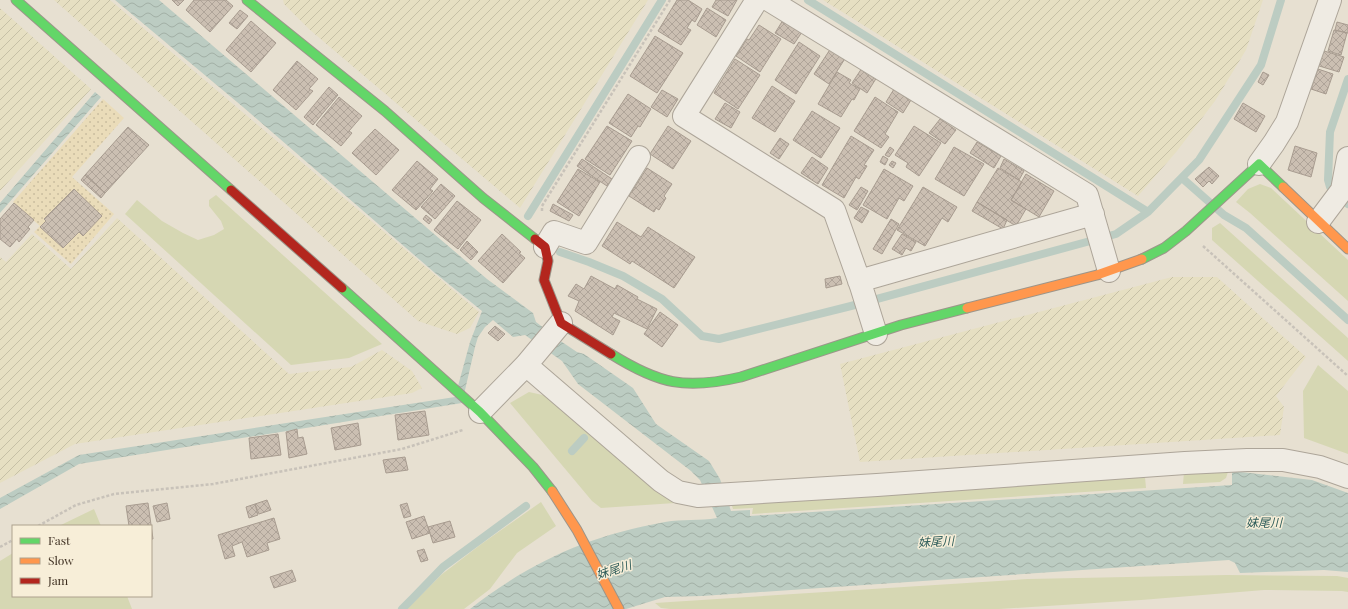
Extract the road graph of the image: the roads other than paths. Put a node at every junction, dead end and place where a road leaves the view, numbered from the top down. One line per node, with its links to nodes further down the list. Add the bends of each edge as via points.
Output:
1 (16, 0): 17 (street)
2 (248, 0): 11 (street, via 385,110 461,179)
3 (757, 0): 14 (street, via 684,116 834,210)
4 (769, 0): 9 (street, via 1087,196)
5 (1330, 0): 8 (street, via 1286,122)
6 (639, 157): 11 (street, via 586,243 554,232)
7 (1348, 158): 10 (street, via 1337,196)
8 (1259, 164): 10 (street); 13 (street, via 1210,210 1164,248 1139,261)
9 (1094, 217): 13 (street); 14 (street)
10 (1318, 222): 12 (street)
11 (536, 241): 16 (street, via 548,261 544,280)
12 (1348, 249)
13 (1107, 261): 15 (street, via 1097,275 901,325)
14 (860, 283): 15 (street)
15 (873, 324): 16 (street, via 748,375 696,384 673,382 651,376 624,362)
16 (545, 343): 17 (street); 18 (street, via 661,481 678,492 698,496 1247,460 1283,460 1320,467)
17 (480, 412): 19 (street, via 533,467 556,497 577,530)
18 (1348, 477)
19 (619, 609)

